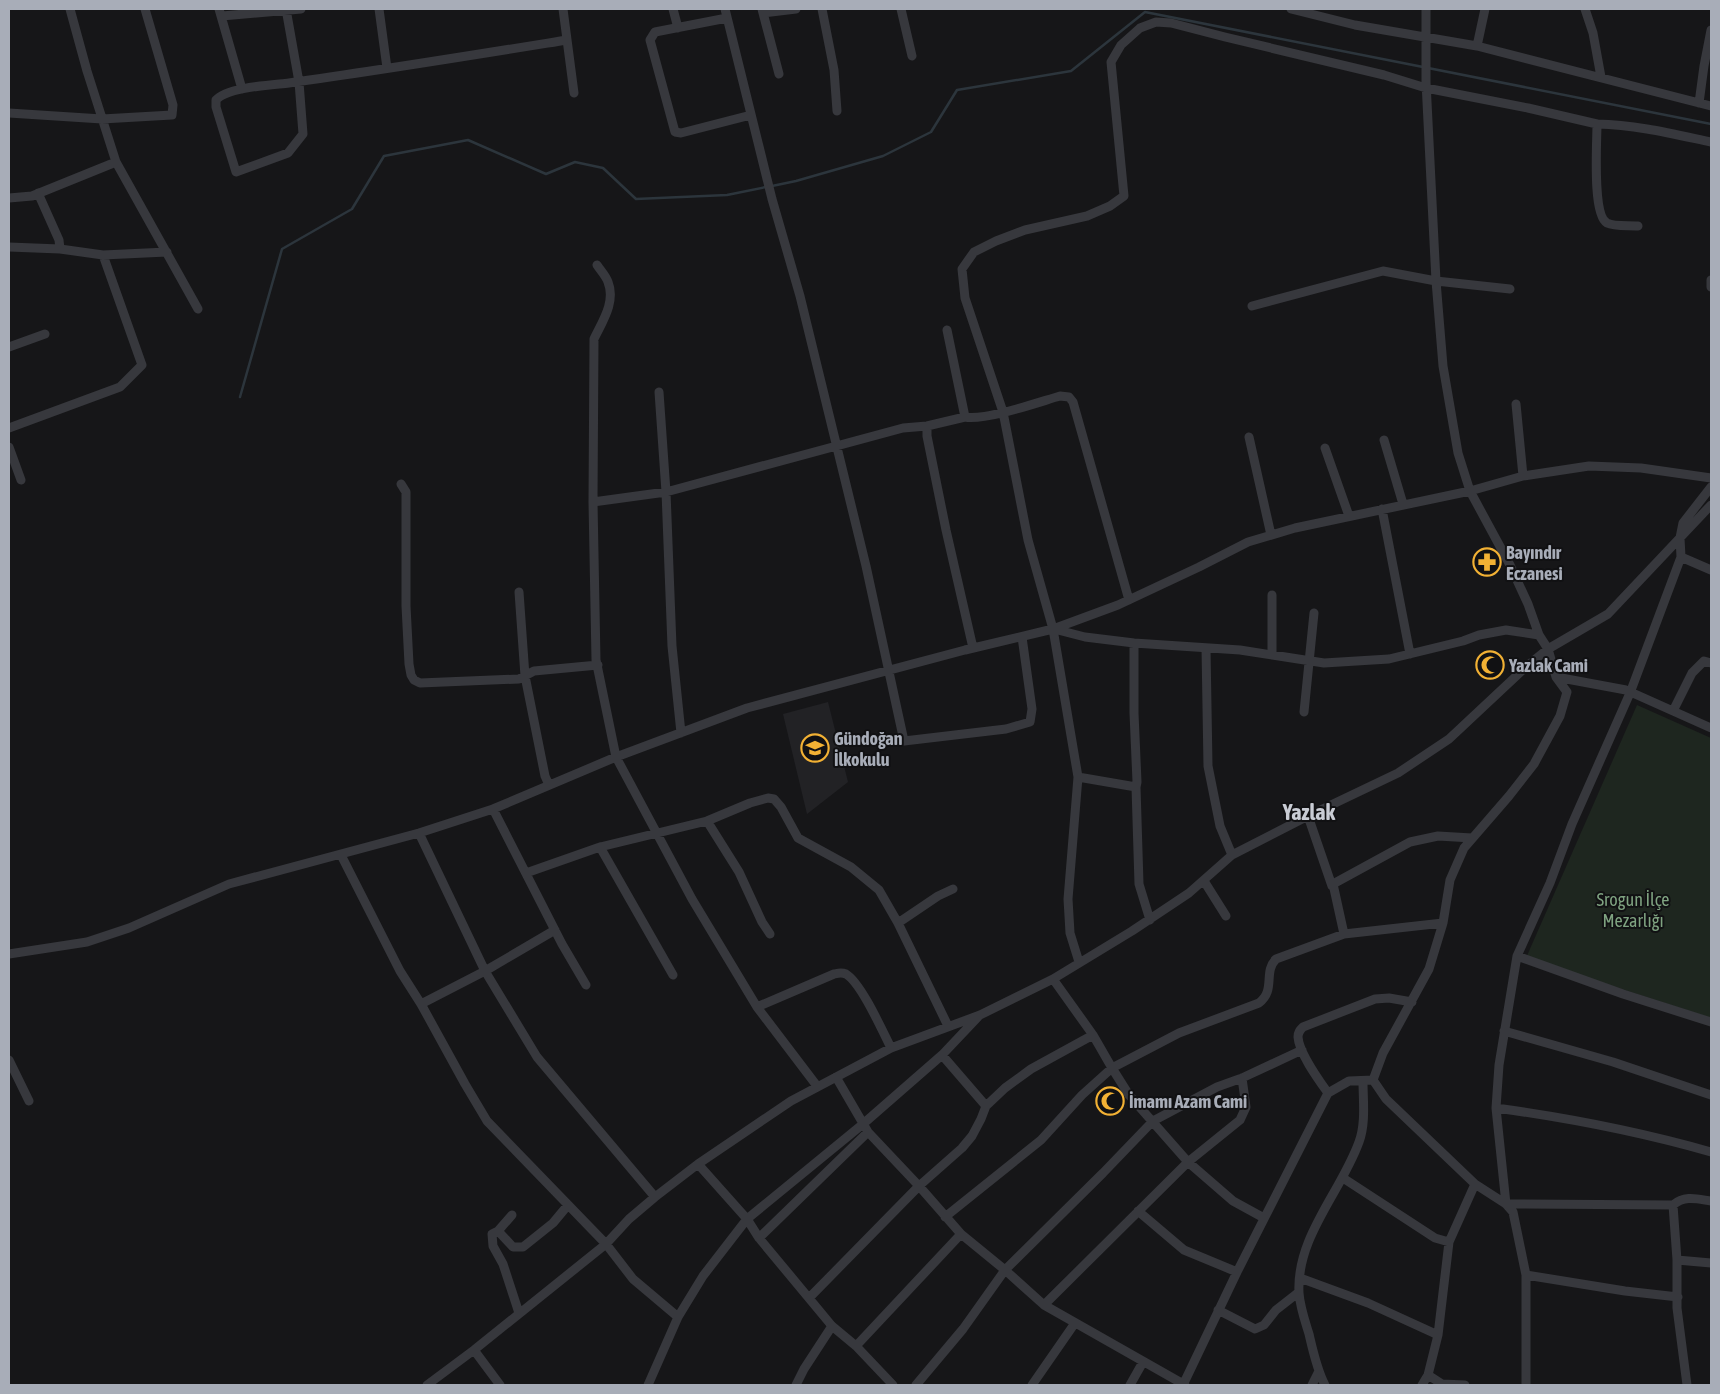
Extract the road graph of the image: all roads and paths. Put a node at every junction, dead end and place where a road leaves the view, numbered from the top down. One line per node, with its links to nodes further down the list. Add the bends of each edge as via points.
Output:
1 (70, 9): 37 (street)
2 (145, 9): 37 (street, via 173,105 172,115)
3 (301, 9): 15 (street)
4 (379, 9): 25 (street)
5 (563, 9): 22 (street)
6 (673, 9): 19 (street)
7 (725, 9): 18 (street)
8 (796, 9): 16 (street)
9 (822, 9): 34 (street, via 834,70)
10 (900, 9): 24 (street)
11 (1291, 9): 21 (street, via 1355,25)
12 (1426, 9): 21 (street)
13 (1485, 9): 23 (street)
14 (1585, 9): 27 (street, via 1594,33)
15 (287, 10): 17 (street); 28 (street)
16 (763, 11): 26 (street)
17 (220, 12): 30 (street)
18 (727, 18): 19 (street); 36 (street)
19 (678, 28): 36 (street, via 655,32 650,40 675,132)
20 (1711, 30): 32 (street)
21 (1426, 37): 23 (street); 29 (street)
22 (567, 40): 25 (street); 31 (street)
23 (1477, 46): 27 (street)
24 (912, 56)
25 (387, 68): 28 (street)
26 (779, 74)
27 (1601, 77): 32 (street)
28 (299, 82): 30 (street); 30 (street, via 303,134 288,153 236,172 216,100 223,94)
29 (1426, 85): 38 (street); 50 (street); 60 (street, via 1180,24 1156,22 1140,28 1120,45 1111,62 1124,196 1087,216 1026,230 996,241 974,252 962,269 965,298)
30 (242, 89)
31 (574, 93)
32 (1700, 103): 33 (street)
33 (1711, 106)
34 (837, 111)
35 (9, 113): 37 (street)
36 (751, 114): 66 (street)
37 (102, 119): 40 (street)
38 (1597, 124): 39 (street, via 1645,128); 43 (street, via 1596,182 1600,215 1606,222)
39 (1711, 142)
40 (116, 162): 41 (street); 46 (street)
41 (38, 194): 42 (street); 45 (street)
42 (9, 198)
43 (1638, 226)
44 (9, 247): 45 (street)
45 (60, 249): 47 (street)
46 (167, 252): 47 (street); 54 (street)
47 (103, 255): 63 (street, via 142,365 120,387)
48 (597, 265): 76 (street, via 608,283 611,300 594,339)
49 (1711, 280): 51 (street)
50 (1436, 281): 52 (street); 53 (street, via 1383,271); 74 (street, via 1443,366 1458,453)
51 (1711, 287)
52 (1510, 289)
53 (1252, 306)
54 (198, 309)
55 (947, 330): 61 (street)
56 (46, 334): 57 (street)
57 (9, 348)
58 (659, 392): 75 (street)
59 (1516, 404): 69 (street)
60 (1003, 412): 61 (street); 87 (street, via 1060,396 1069,397 1073,402); 89 (street, via 1028,540)
61 (965, 417): 62 (street)
62 (927, 426): 66 (street, via 903,428); 93 (street)
63 (9, 428)
64 (1249, 437): 81 (street)
65 (1384, 440): 77 (street)
66 (837, 446): 75 (street); 101 (street)
67 (9, 447): 71 (street)
68 (1325, 448): 80 (street)
69 (1523, 476): 70 (street, via 1589,466 1641,468); 74 (street)
70 (1711, 478)
71 (21, 480)
72 (402, 484): 102 (street, via 406,492 409,664 414,680 420,683 450,682 519,679)
73 (1711, 487): 82 (street, via 1682,523)
74 (1470, 491): 77 (street); 90 (street, via 1510,565)
75 (666, 492): 76 (street); 108 (street, via 672,646)
76 (593, 502): 100 (street)
77 (1403, 504): 79 (street)
78 (1711, 505): 82 (street)
79 (1382, 509): 80 (street); 96 (street)
80 (1349, 516): 81 (street)
81 (1272, 535): 87 (street, via 1248,542)
82 (1680, 538): 83 (street); 95 (street, via 1608,614)
83 (1681, 557): 84 (street); 104 (street)
84 (1711, 570)
85 (519, 592): 102 (street)
86 (1272, 596): 97 (street)
87 (1129, 600): 89 (street)
88 (1314, 613): 98 (street)
89 (1053, 629): 91 (street); 92 (street); 110 (street)
90 (1539, 635): 95 (street); 96 (street, via 1506,630)
91 (1022, 637): 93 (street); 101 (street, via 1032,708 1030,722 1006,729 904,741)
92 (1134, 643): 94 (street); 112 (street)
93 (973, 648): 101 (street)
94 (1206, 648): 97 (street); 121 (street, via 1208,766 1220,826)
95 (1548, 649): 103 (street); 114 (street, via 1449,739 1398,773)
96 (1410, 654): 98 (street, via 1389,659)
97 (1272, 655): 98 (street)
98 (1310, 661): 106 (street)
99 (1711, 662): 105 (street, via 1704,661 1692,673)
100 (598, 665): 102 (street, via 534,671); 109 (street)
101 (888, 671): 108 (street, via 746,708)
102 (525, 676): 111 (street)
103 (1556, 677): 104 (street); 118 (street, via 1567,692 1560,716 1534,764)
104 (1630, 693): 105 (street); 134 (street)
105 (1672, 711): 107 (street)
106 (1304, 712)
107 (1711, 728)
108 (681, 733): 109 (street)
109 (616, 757): 111 (street); 116 (street)
110 (1078, 777): 112 (street); 135 (street, via 1068,899 1070,933)
111 (549, 785): 113 (street)
112 (1136, 787): 127 (street, via 1139,884)
113 (494, 809): 117 (street); 122 (street)
114 (1308, 816): 121 (street); 124 (street)
115 (707, 821): 116 (street); 128 (street, via 750,803 774,799 798,838 870,881); 131 (street, via 739,872)
116 (657, 832): 119 (street); 142 (street, via 692,899)
117 (419, 833): 120 (street); 136 (street)
118 (1472, 838): 124 (street, via 1438,836 1410,842); 129 (street, via 1450,880)
119 (600, 848): 122 (street); 137 (street)
120 (341, 855): 133 (street, via 229,884 129,928 87,942); 141 (street, via 400,971)
121 (1232, 855): 123 (street)
122 (526, 874): 130 (street)
123 (1204, 881): 126 (street); 127 (street)
124 (1333, 884): 132 (street)
125 (953, 889): 128 (street)
126 (1226, 916)
127 (1150, 920): 135 (street)
128 (898, 923): 145 (street)
129 (1444, 923): 132 (street); 140 (street, via 1429,969)
130 (555, 930): 136 (street); 139 (street)
131 (770, 934)
132 (1344, 934): 152 (street, via 1276,958 1271,964 1268,993 1259,1003 1180,1033)
133 (9, 954)
134 (1517, 956): 144 (street); 146 (street)
135 (1079, 962): 138 (street)
136 (485, 970): 141 (street); 172 (street, via 537,1057)
137 (673, 975)
138 (1052, 979): 143 (street); 147 (street)
139 (586, 985)
140 (1412, 1002): 149 (street, via 1375,999 1303,1027 1298,1037); 155 (street, via 1383,1053)
141 (421, 1004): 175 (street, via 488,1121)
142 (757, 1007): 148 (street, via 842,972 857,986); 157 (street)
143 (980, 1015): 145 (street); 150 (street)
144 (1711, 1022)
145 (948, 1026): 148 (street)
146 (1504, 1031): 159 (street, via 1614,1062); 162 (street)
147 (1094, 1036): 152 (street); 161 (street, via 1031,1069)
148 (891, 1048): 153 (street)
149 (1302, 1050): 154 (street); 158 (street)
150 (942, 1055): 161 (street); 164 (street)
151 (9, 1060): 160 (street)
152 (1112, 1068): 163 (street); 179 (street, via 1041,1140)
153 (836, 1077): 157 (street); 164 (street)
154 (1242, 1078): 163 (street, via 1216,1087); 167 (street, via 1246,1107 1240,1120)
155 (1373, 1080): 156 (street); 170 (street, via 1386,1100)
156 (1363, 1081): 158 (street, via 1349,1081); 169 (street, via 1360,1141)
157 (817, 1086): 168 (street)
158 (1328, 1093): 180 (street)
159 (1711, 1095)
160 (29, 1101)
161 (986, 1106): 171 (street, via 972,1136)
162 (1496, 1108): 166 (street, via 1567,1118); 174 (street)
163 (1153, 1121): 167 (street); 189 (street)
164 (863, 1124): 165 (street); 181 (street)
165 (868, 1132): 171 (street); 184 (street)
166 (1711, 1152)
167 (1188, 1162): 177 (street); 180 (street, via 1233,1201)
168 (698, 1164): 172 (street); 181 (street)
169 (1343, 1178): 185 (street, via 1435,1238); 192 (street, via 1310,1239)
170 (1475, 1184): 174 (street); 185 (street)
171 (919, 1186): 179 (street); 195 (street)
172 (655, 1197): 186 (street)
173 (1711, 1202): 176 (street, via 1689,1198)
174 (1506, 1204): 176 (street); 191 (street, via 1513,1212)
175 (568, 1205): 182 (street, via 553,1223 523,1247 513,1247); 186 (street)
176 (1673, 1205): 187 (street)
177 (1138, 1211): 190 (street, via 1184,1250); 196 (street)
178 (512, 1215): 182 (street)
179 (945, 1217): 183 (street)
180 (1264, 1218): 190 (street)
181 (747, 1219): 184 (street); 199 (street, via 703,1276)
182 (498, 1231): 198 (street, via 492,1234 494,1246)
183 (961, 1234): 189 (street); 203 (street)
184 (759, 1238): 195 (street)
185 (1449, 1242): 202 (street)
186 (606, 1244): 198 (street); 199 (street, via 633,1279)
187 (1677, 1260): 188 (street); 194 (street)
188 (1711, 1263)
189 (1005, 1270): 196 (street); 213 (street, via 963,1329)
190 (1237, 1272): 197 (street)
191 (1526, 1275): 194 (street, via 1625,1292); 221 (street)
192 (1300, 1278): 193 (street); 202 (street)
193 (1299, 1292): 197 (street, via 1276,1310 1264,1325 1255,1329); 206 (street)
194 (1678, 1297): 222 (street)
195 (809, 1298): 201 (street)
196 (1044, 1305): 200 (street)
197 (1218, 1310): 216 (street)
198 (519, 1313): 204 (street)
199 (678, 1317): 210 (street)
200 (1075, 1323): 205 (street); 214 (street)
201 (832, 1326): 203 (street); 211 (street)
202 (1438, 1335): 207 (street)
203 (856, 1346): 212 (street)
204 (474, 1350): 208 (street); 209 (street)
205 (1144, 1362): 215 (street); 216 (street)
206 (1319, 1371): 217 (street); 218 (street)
207 (1428, 1375): 219 (street); 220 (street, via 1442,1384)
208 (427, 1385)
209 (500, 1385)
210 (648, 1385)
211 (796, 1385)
212 (893, 1385)
213 (916, 1385)
214 (1032, 1385)
215 (1130, 1385)
216 (1184, 1385)
217 (1312, 1385)
218 (1325, 1385)
219 (1422, 1385)
220 (1465, 1385)
221 (1526, 1385)
222 (1687, 1385)

